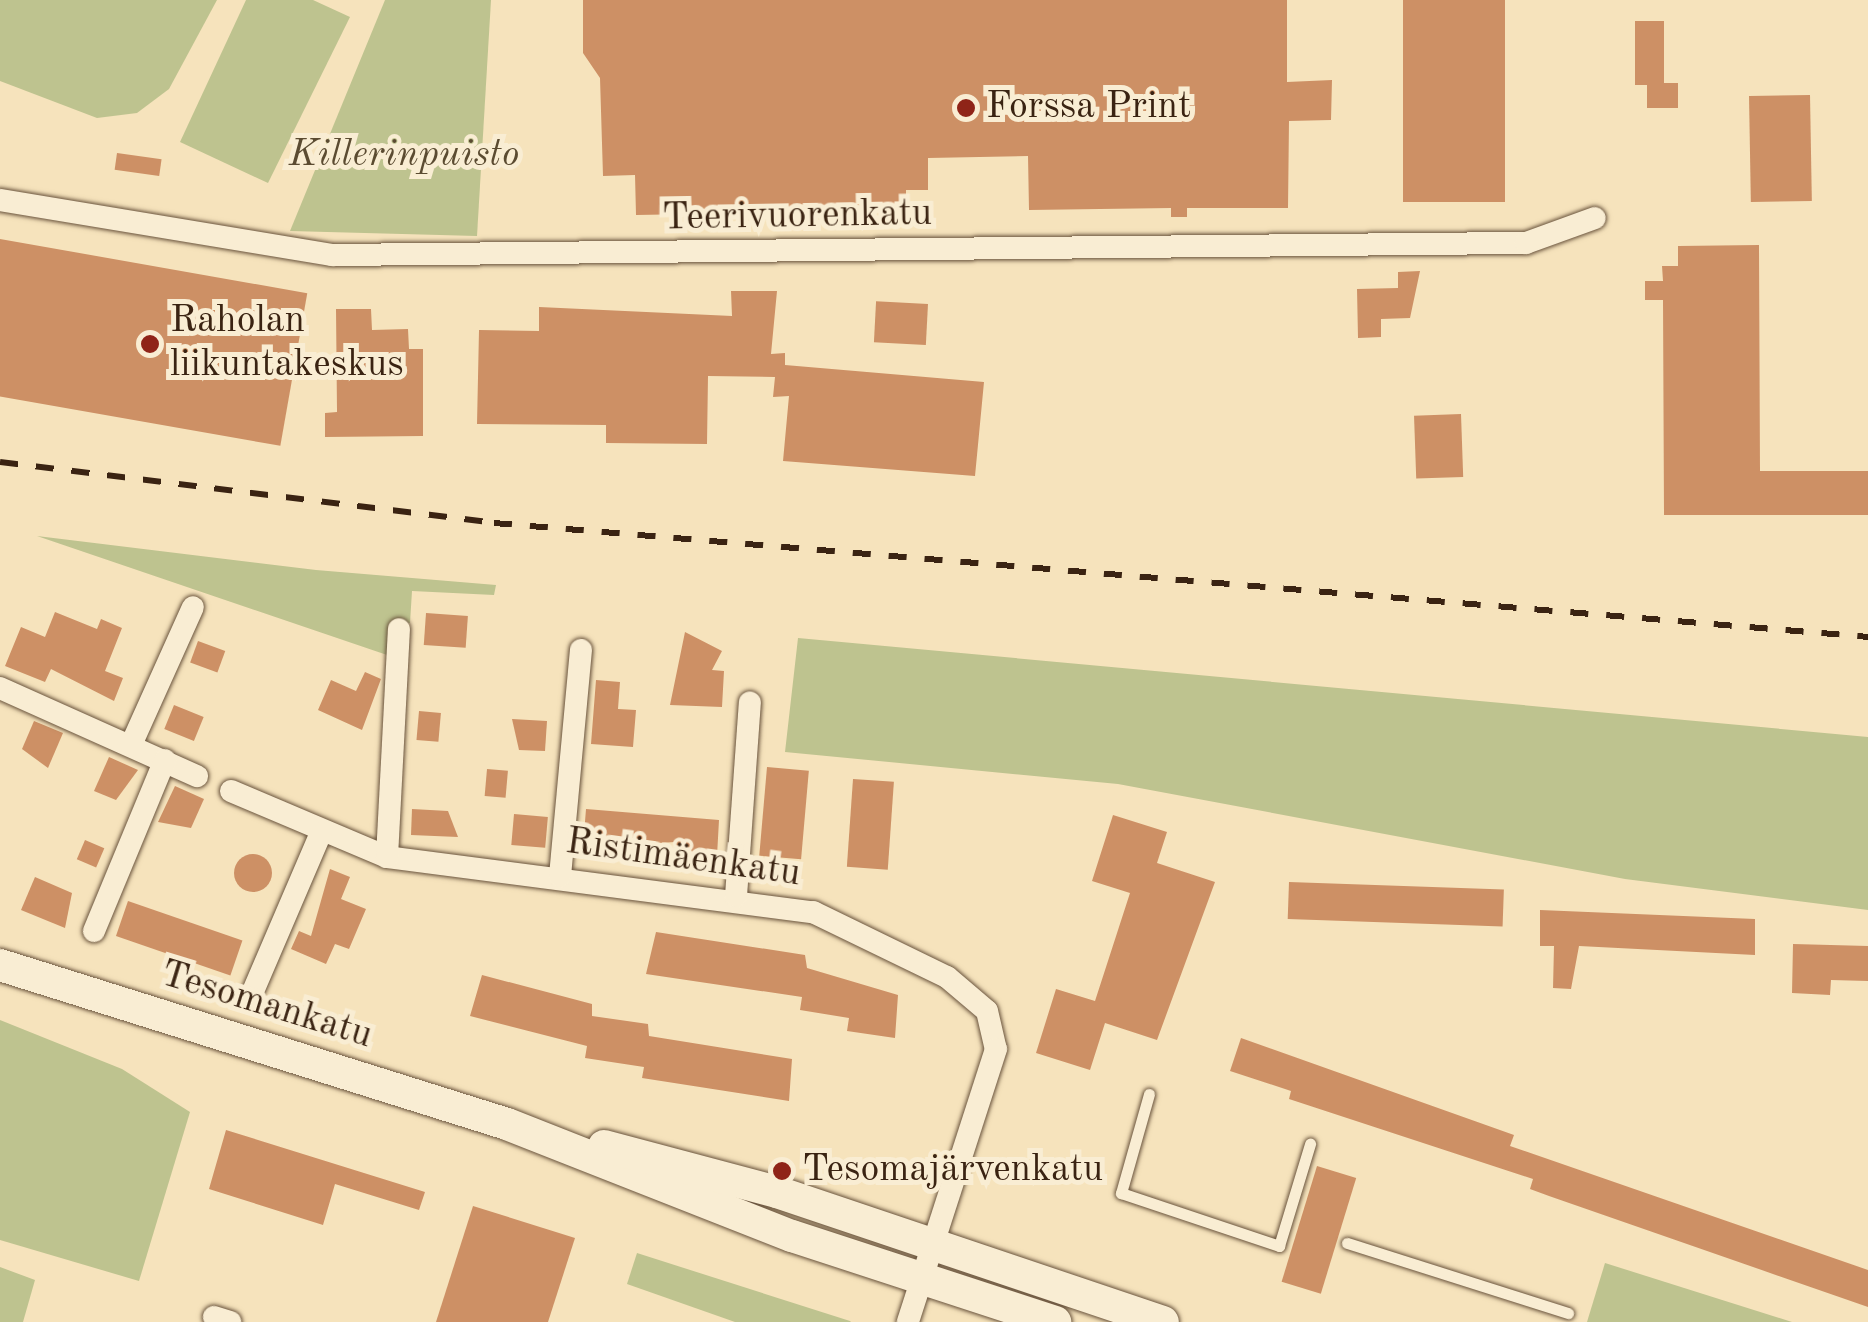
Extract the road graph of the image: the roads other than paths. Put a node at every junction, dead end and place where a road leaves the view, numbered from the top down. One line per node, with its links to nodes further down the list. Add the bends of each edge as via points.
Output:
1 (0, 200): 2 (street, Teerivuorenkatu, via 332,256 1526,243)
2 (1594, 218)
3 (193, 607): 8 (street)
4 (399, 629): 13 (street)
5 (581, 650): 14 (street)
6 (1, 691): 8 (street)
7 (750, 702): 15 (street)
8 (131, 746): 9 (street)
9 (165, 760): 10 (street); 16 (street)
10 (197, 776)
11 (231, 791): 12 (street, Ristimäenkatu)
12 (321, 833): 13 (street, Ristimäenkatu); 18 (street)
13 (387, 856): 14 (street, Ristimäenkatu)
14 (560, 876): 15 (street, Ristimäenkatu)
15 (736, 896): 22 (street, Ristimäenkatu, via 814,912 904,950 987,1011 996,1049)
16 (94, 932)
17 (0, 965): 20 (main road, Tesomankatu)
18 (254, 988)
19 (1149, 1094): 21 (lane, via 1121,1194 1280,1246)
20 (507, 1124): 22 (main road, Tesomankatu); 24 (main road, Tesomankatu)
21 (1310, 1144)
22 (933, 1243): 24 (street); 29 (main road, Tesomankatu)
23 (1347, 1243): 26 (lane)
24 (920, 1280): 25 (main road, Tesomankatu); 27 (street)
25 (993, 1313): 28 (main road, Tesomankatu)
26 (1568, 1313)
27 (908, 1322)
28 (1055, 1322)
29 (1163, 1322)

